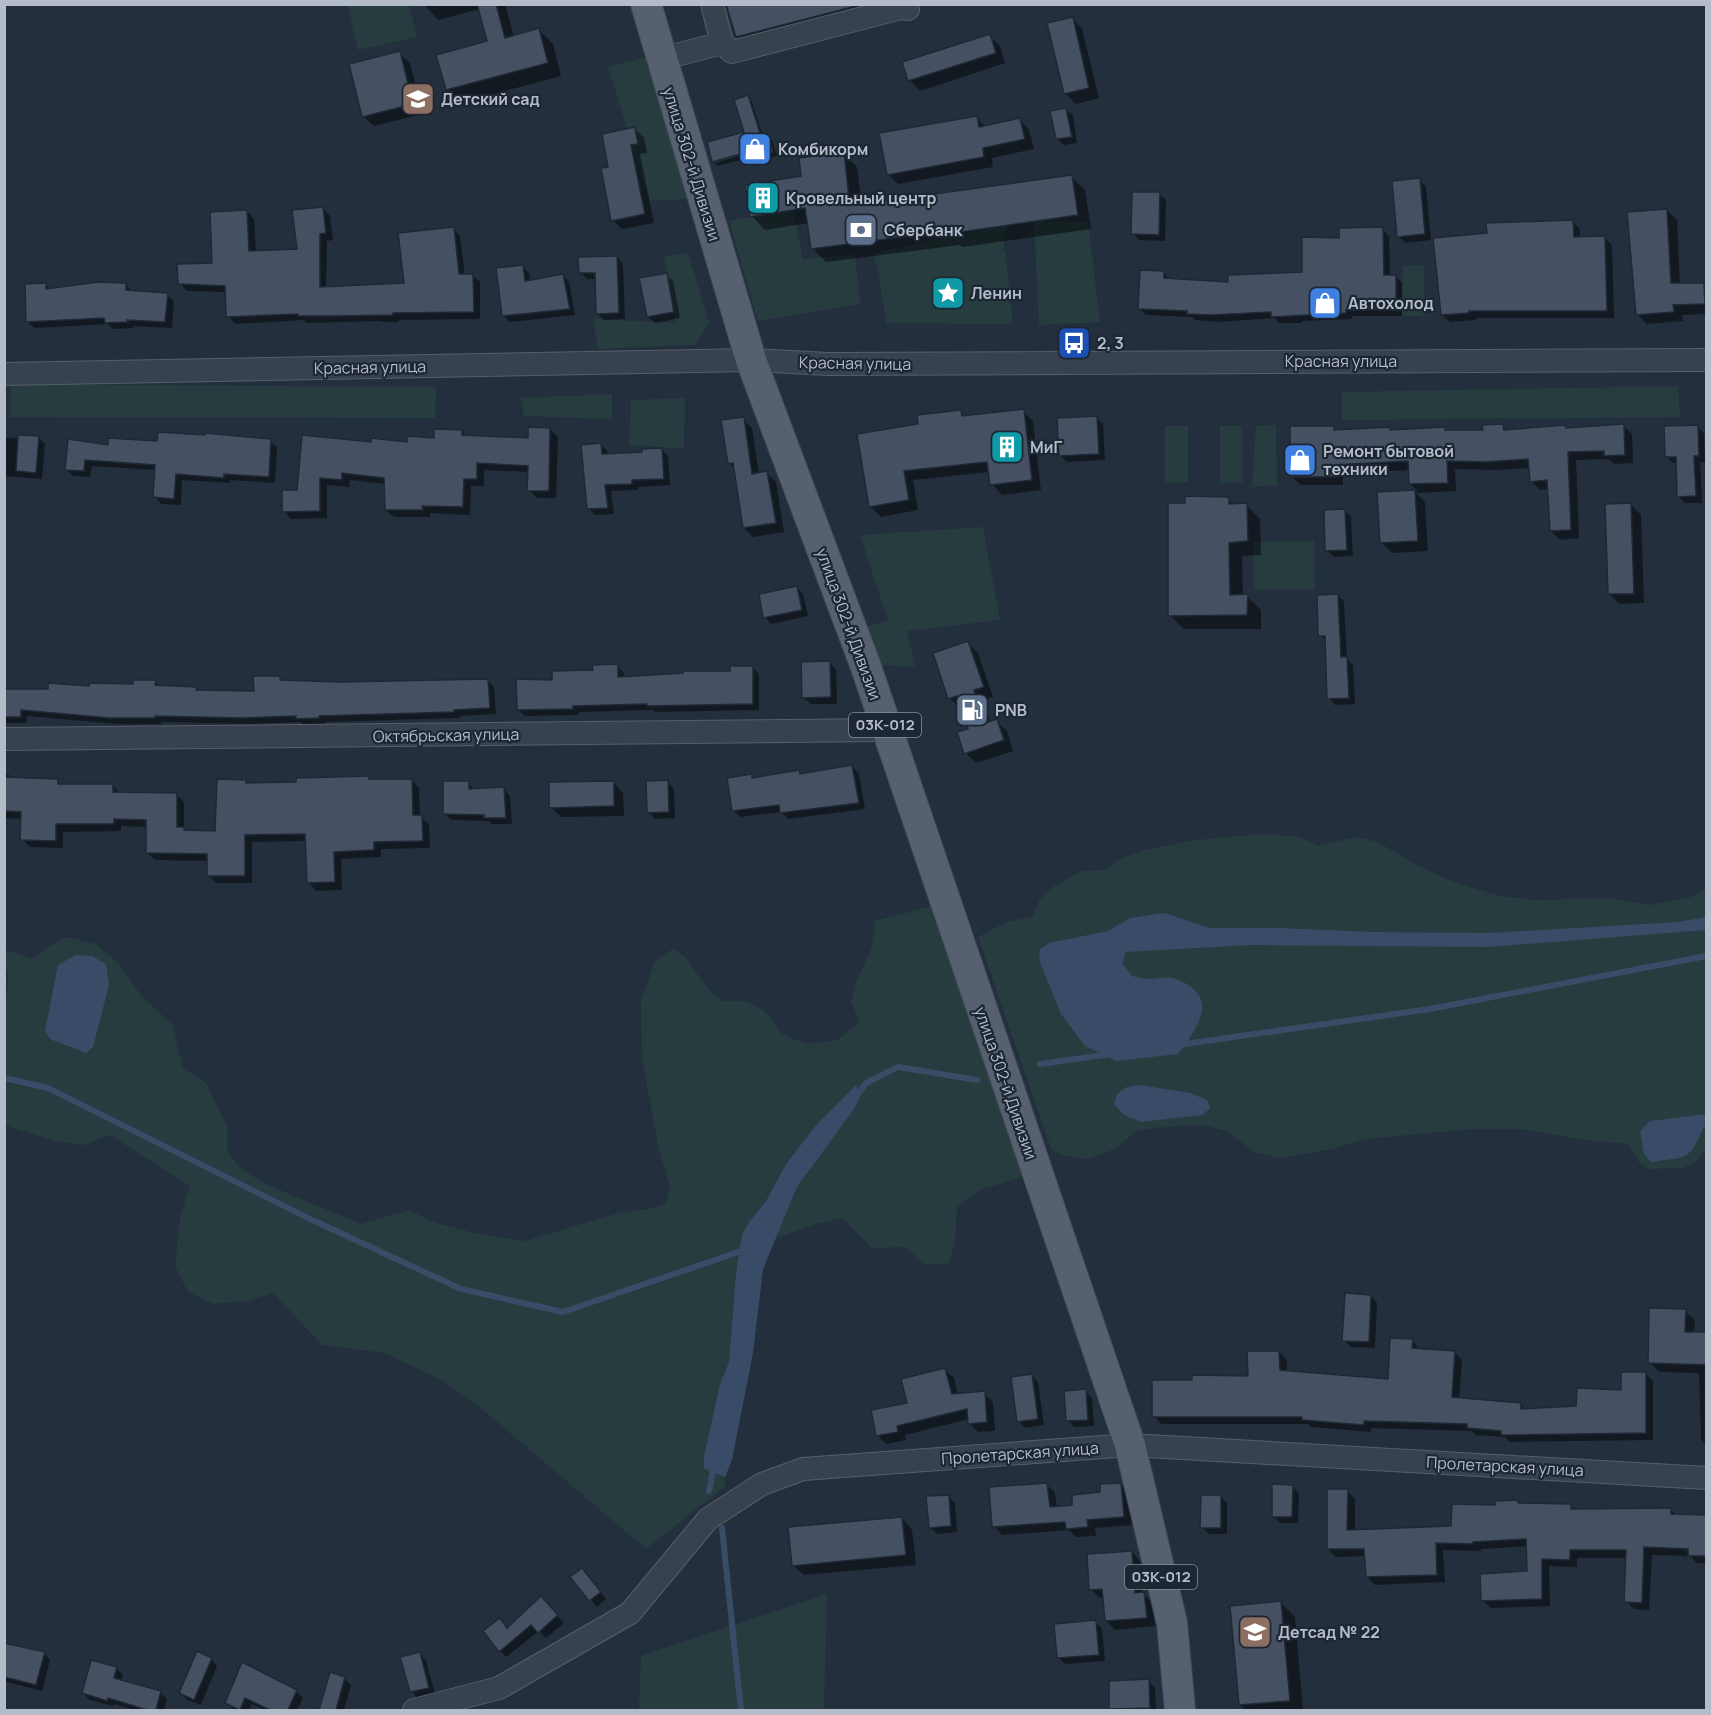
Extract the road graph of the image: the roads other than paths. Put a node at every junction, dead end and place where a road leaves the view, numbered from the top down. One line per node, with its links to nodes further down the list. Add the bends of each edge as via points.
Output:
1 (646, 4): 5 (main road, улица 302-й Дивизии / 03К-012)
2 (712, 4): 4 (street)
3 (908, 9): 4 (street, via 732,52)
4 (722, 43): 5 (street)
5 (661, 58): 6 (main road, улица 302-й Дивизии / 03К-012)
6 (751, 360): 7 (street, Красная улица, via 828,364); 8 (street, Красная улица); 9 (main road, улица 302-й Дивизии / 03К-012)
7 (1707, 360)
8 (4, 374)
9 (887, 730): 10 (street, Октябрьская улица); 11 (main road, улица 302-й Дивизии / 03К-012)
10 (4, 740)
11 (1130, 1445): 12 (street, Пролетарская улица); 13 (street, Пролетарская улица, via 803,1469 762,1484 708,1519 630,1613 499,1688); 14 (main road, 03К-012, via 1173,1623)
12 (1707, 1478)
13 (414, 1710)
14 (1180, 1710)

